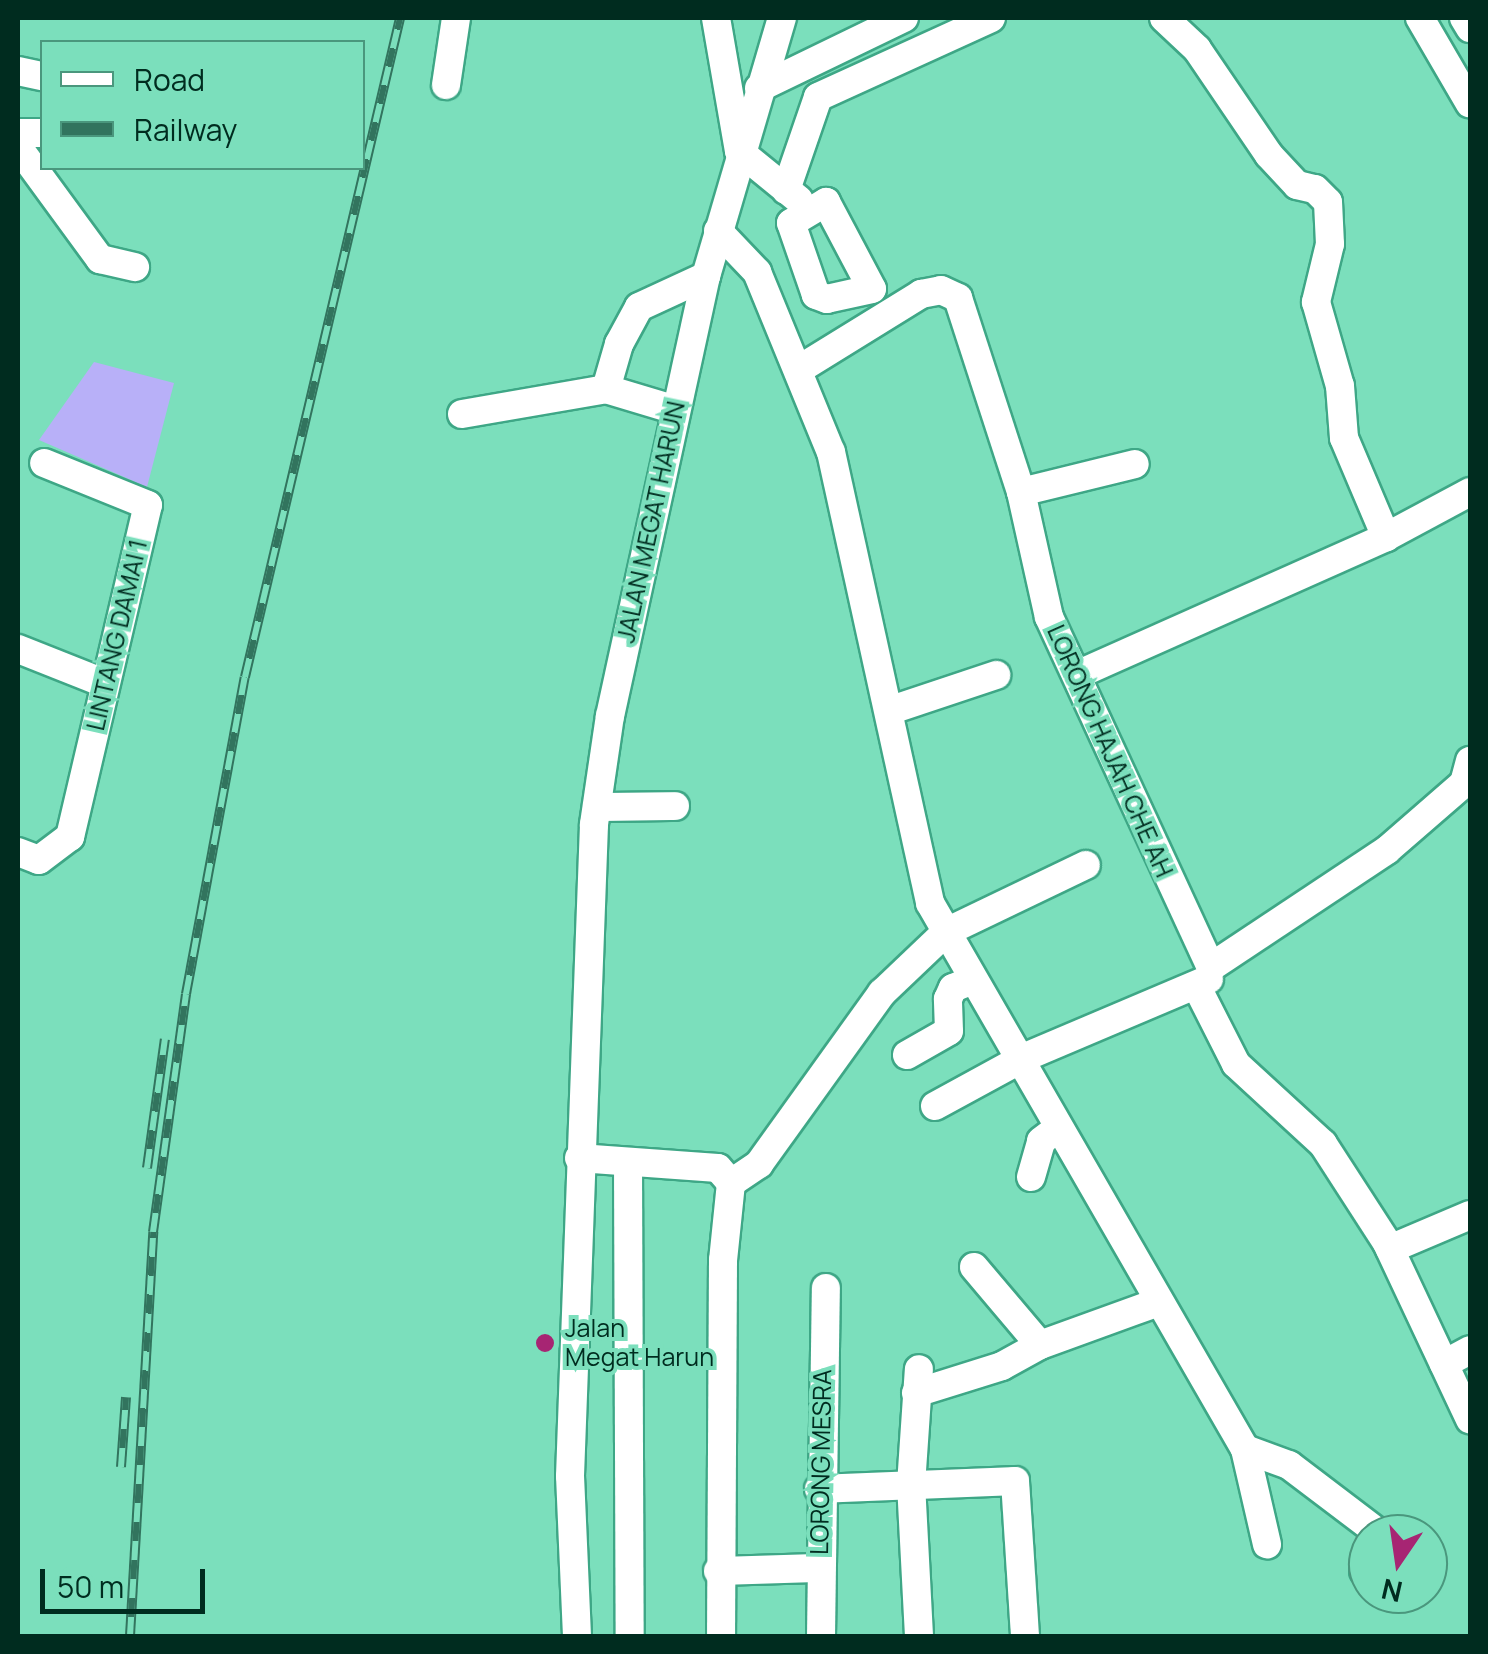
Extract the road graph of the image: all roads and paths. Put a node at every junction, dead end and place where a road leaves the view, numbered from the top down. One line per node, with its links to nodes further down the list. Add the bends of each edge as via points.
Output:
1 (456, 18): 10 (street)
2 (716, 18): 14 (street)
3 (782, 18): 11 (street, JALAN MEGAT HARUN)
4 (904, 18): 11 (street)
5 (991, 18): 15 (street, via 818,98)
6 (1164, 18): 28 (street, via 1197,48 1269,156 1328,202 1330,244 1316,302 1340,386 1344,438)
7 (1420, 18): 12 (street)
8 (1464, 18): 9 (street)
9 (1470, 28)
10 (446, 85)
11 (759, 88): 14 (street, JALAN MEGAT HARUN)
12 (1470, 104)
13 (18, 147): 18 (street, via 100,259)
14 (739, 150): 15 (street); 17 (street, JALAN MEGAT HARUN)
15 (786, 190): 16 (street)
16 (812, 210)
17 (718, 231): 19 (street, JALAN MEGAT HARUN); 20 (street, via 757,272)
18 (135, 267)
19 (706, 276): 21 (street, via 639,307 618,344); 22 (street, JALAN MEGAT HARUN)
20 (798, 370): 26 (street, LORONG HAJAH CHE AH, via 921,294 940,290 958,298); 33 (street, via 832,452)
21 (606, 390): 22 (street); 23 (street)
22 (676, 410): 36 (street, JALAN MEGAT HARUN)
23 (462, 414)
24 (44, 463): 32 (street, LINTANG DAMAI 1, via 148,505)
25 (1134, 464): 26 (street)
26 (1021, 492): 30 (street, LORONG HAJAH CHE AH, via 1049,617)
27 (1470, 492): 28 (street)
28 (1386, 538): 30 (street)
29 (18, 649): 32 (street)
30 (1080, 674): 40 (street, LORONG HAJAH CHE AH)
31 (996, 675): 33 (street)
32 (104, 683): 37 (street, LINTANG DAMAI 1, via 70,837)
33 (891, 710): 39 (street, via 930,904)
34 (1470, 761): 40 (street, via 1464,783 1387,850)
35 (675, 806): 36 (street)
36 (596, 807): 46 (street, JALAN MEGAT HARUN)
37 (28, 856)
38 (1086, 865): 39 (street)
39 (946, 932): 41 (street); 49 (street, via 882,994 759,1164)
40 (1204, 978): 43 (street); 51 (street, LORONG HAJAH CHE AH, via 1236,1064 1323,1144)
41 (973, 980): 42 (street, via 953,988 948,998 949,1031); 43 (street)
42 (908, 1056)
43 (1023, 1058): 44 (street); 45 (street)
44 (935, 1106)
45 (1057, 1129): 48 (street, via 1041,1141); 54 (street)
46 (579, 1158): 47 (street); 66 (street, JALAN MEGAT HARUN, via 570,1476)
47 (628, 1163): 49 (street, via 718,1168); 67 (street)
48 (1031, 1178)
49 (731, 1183): 65 (street)
50 (1470, 1215): 51 (street)
51 (1390, 1249): 57 (street, LORONG HAJAH CHE AH)
52 (974, 1266): 55 (street)
53 (826, 1288): 61 (street, LORONG MESRA)
54 (1158, 1302): 55 (street); 59 (street)
55 (1040, 1345): 60 (street, via 1002,1366 917,1381)
56 (1470, 1350): 57 (street)
57 (1444, 1364): 58 (street, LORONG HAJAH CHE AH)
58 (1470, 1419)
59 (1245, 1449): 62 (street, via 1289,1465); 63 (street)
60 (911, 1485): 61 (street); 70 (street); 71 (street, via 1015,1481)
61 (819, 1489): 64 (street, LORONG MESRA)
62 (1354, 1514)
63 (1267, 1544)
64 (818, 1568): 65 (street); 69 (street, LORONG MESRA)
65 (718, 1571): 68 (street)
66 (577, 1636)
67 (630, 1636)
68 (720, 1636)
69 (821, 1636)
70 (919, 1636)
71 (1025, 1636)

